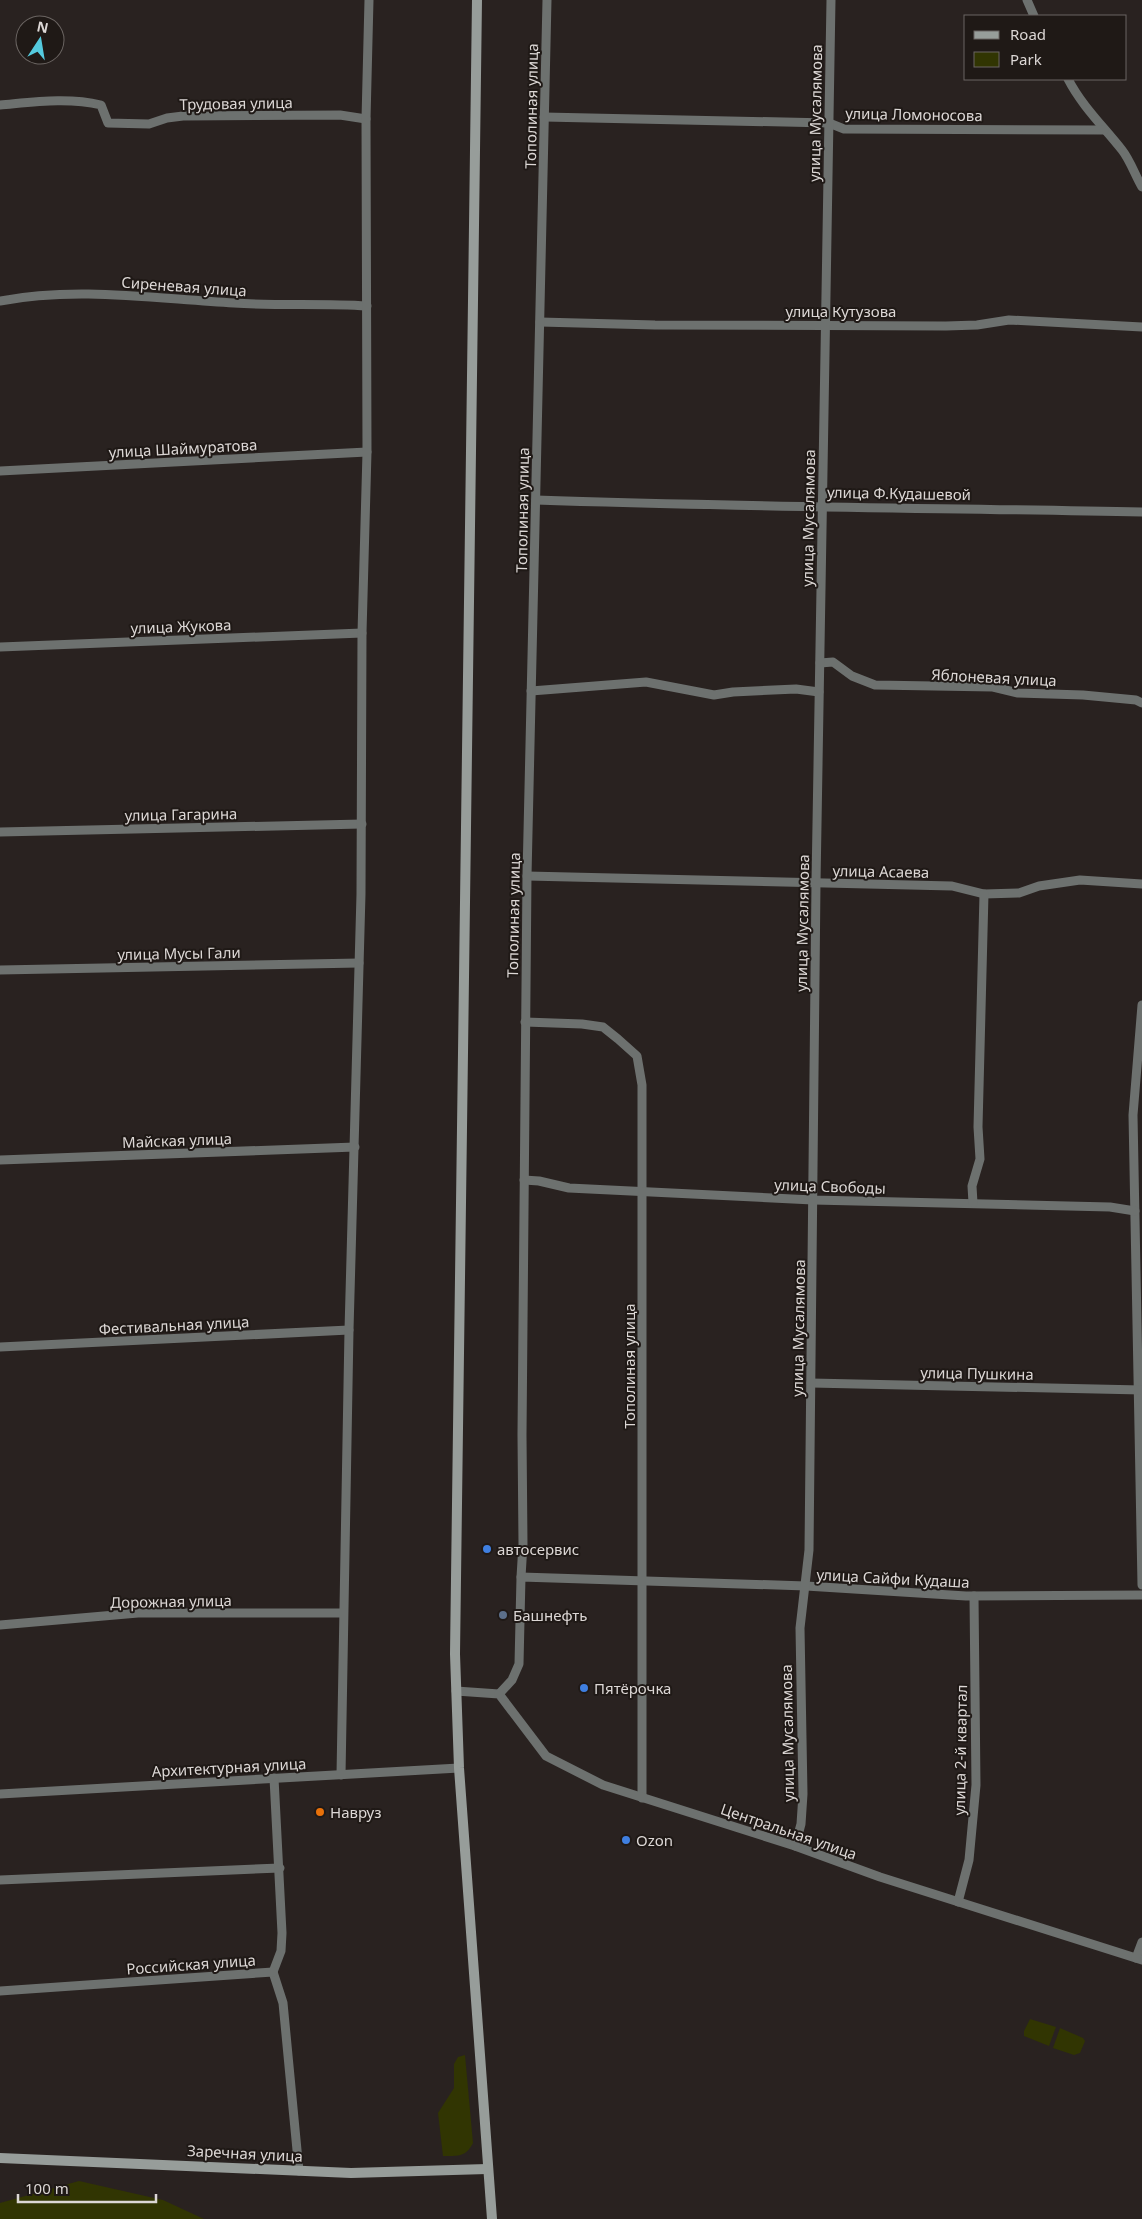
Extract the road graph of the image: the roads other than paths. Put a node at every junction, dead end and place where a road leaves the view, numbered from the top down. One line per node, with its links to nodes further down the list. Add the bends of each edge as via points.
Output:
1 (369, 0): 10 (street)
2 (477, 0): 60 (main road)
3 (547, 0): 9 (street, Тополиная улица)
4 (831, 0): 11 (street, улица Мусалямова)
5 (1027, 0): 6 (street)
6 (1034, 15)
7 (1068, 80): 12 (street)
8 (0, 105): 10 (street, Трудовая улица, via 87,101 101,105 108,123 149,124 182,116 340,115)
9 (544, 117): 11 (street, улица Ломоносова); 16 (street, Тополиная улица)
10 (366, 119): 15 (street)
11 (829, 124): 12 (street, улица Ломоносова, via 844,129); 17 (street, улица Мусалямова)
12 (1104, 130): 13 (street, via 1123,151)
13 (1142, 187)
14 (0, 300): 15 (street, Сиреневая улица, via 61,293 247,304)
15 (367, 306): 19 (street)
16 (540, 322): 17 (street, улица Кутузова); 21 (street, Тополиная улица)
17 (825, 324): 18 (street, улица Кутузова, via 978,325 1009,320); 22 (street, улица Мусалямова)
18 (1142, 327)
19 (367, 452): 20 (street, улица Шаймуратова); 24 (street)
20 (0, 471)
21 (536, 500): 22 (street, улица Ф.Кудашевой, via 710,506); 27 (street, Тополиная улица)
22 (822, 505): 23 (street, улица Ф.Кудашевой); 26 (street, улица Мусалямова)
23 (1142, 512)
24 (362, 633): 25 (street, улица Жукова); 30 (street)
25 (0, 647)
26 (820, 663): 28 (street, улица Мусалямова); 29 (street, Яблоневая улица, via 832,662 852,676 875,685 993,688)
27 (531, 691): 28 (street, via 646,682 714,695 796,689); 32 (street, Тополиная улица)
28 (819, 692): 33 (street, улица Мусалямова)
29 (1142, 703)
30 (362, 824): 31 (street, улица Гагарина); 36 (street)
31 (0, 832)
32 (527, 876): 33 (street, улица Асаева); 39 (street, Тополиная улица)
33 (816, 883): 35 (street, улица Асаева, via 952,886); 45 (street, улица Мусалямова)
34 (1142, 884): 35 (street, улица Асаева, via 1080,880 1039,886 1019,893)
35 (984, 894): 46 (street, via 978,1117 980,1158 972,1186)
36 (359, 963): 37 (street, улица Мусы Гали); 41 (street)
37 (0, 970)
38 (1142, 1005): 40 (street)
39 (525, 1022): 43 (street, Тополиная улица); 44 (street, Тополиная улица, via 602,1028 636,1056 642,1085)
40 (1141, 1040): 47 (street, via 1133,1115)
41 (355, 1147): 42 (street, Майская улица); 48 (street)
42 (0, 1160)
43 (524, 1180): 44 (street, улица Свободы, via 569,1188); 52 (street, Тополиная улица, via 524,1544)
44 (643, 1192): 45 (street, улица Свободы); 53 (street, Тополиная улица)
45 (813, 1200): 46 (street, улица Свободы); 50 (street, улица Мусалямова)
46 (973, 1203): 47 (street, улица Свободы, via 1110,1206)
47 (1137, 1210): 51 (street)
48 (349, 1330): 49 (street, Фестивальная улица); 58 (street)
49 (0, 1347)
50 (811, 1383): 51 (street, улица Пушкина); 55 (street, улица Мусалямова)
51 (1140, 1390): 54 (street)
52 (521, 1577): 53 (street, улица Сайфи Кудаша); 61 (street, Тополиная улица, via 518,1664 512,1680)
53 (642, 1582): 55 (street, улица Сайфи Кудаша); 66 (street, Тополиная улица)
54 (1142, 1585)
55 (806, 1586): 57 (street, улица Сайфи Кудаша); 67 (street, улица Мусалямова, via 800,1628 801,1824)
56 (1142, 1595): 57 (street, улица Сайфи Кудаша)
57 (974, 1596): 70 (street, улица 2-й квартал, via 976,1785 969,1860)
58 (343, 1613): 59 (street, Дорожная улица, via 138,1613); 63 (street)
59 (0, 1625)
60 (456, 1691): 61 (street); 62 (main road)
61 (499, 1694): 66 (street, Центральная улица, via 546,1756 603,1785)
62 (458, 1768): 63 (street, Архитектурная улица); 76 (main road)
63 (341, 1775): 64 (street, Архитектурная улица)
64 (274, 1778): 65 (street, Архитектурная улица); 68 (street)
65 (0, 1794)
66 (642, 1798): 67 (street, Центральная улица)
67 (795, 1846): 70 (street, Центральная улица)
68 (280, 1868): 69 (street); 73 (street, via 281,1951)
69 (0, 1880)
70 (958, 1902): 72 (street, Центральная улица)
71 (1142, 1942): 72 (street)
72 (1139, 1959)
73 (273, 1972): 74 (street, Российская улица); 77 (street, Российская улица, via 283,2003)
74 (0, 1991)
75 (0, 2158): 77 (main road, Заречная улица)
76 (487, 2169): 77 (main road, Заречная улица, via 351,2173); 78 (main road)
77 (299, 2171)
78 (492, 2219)

